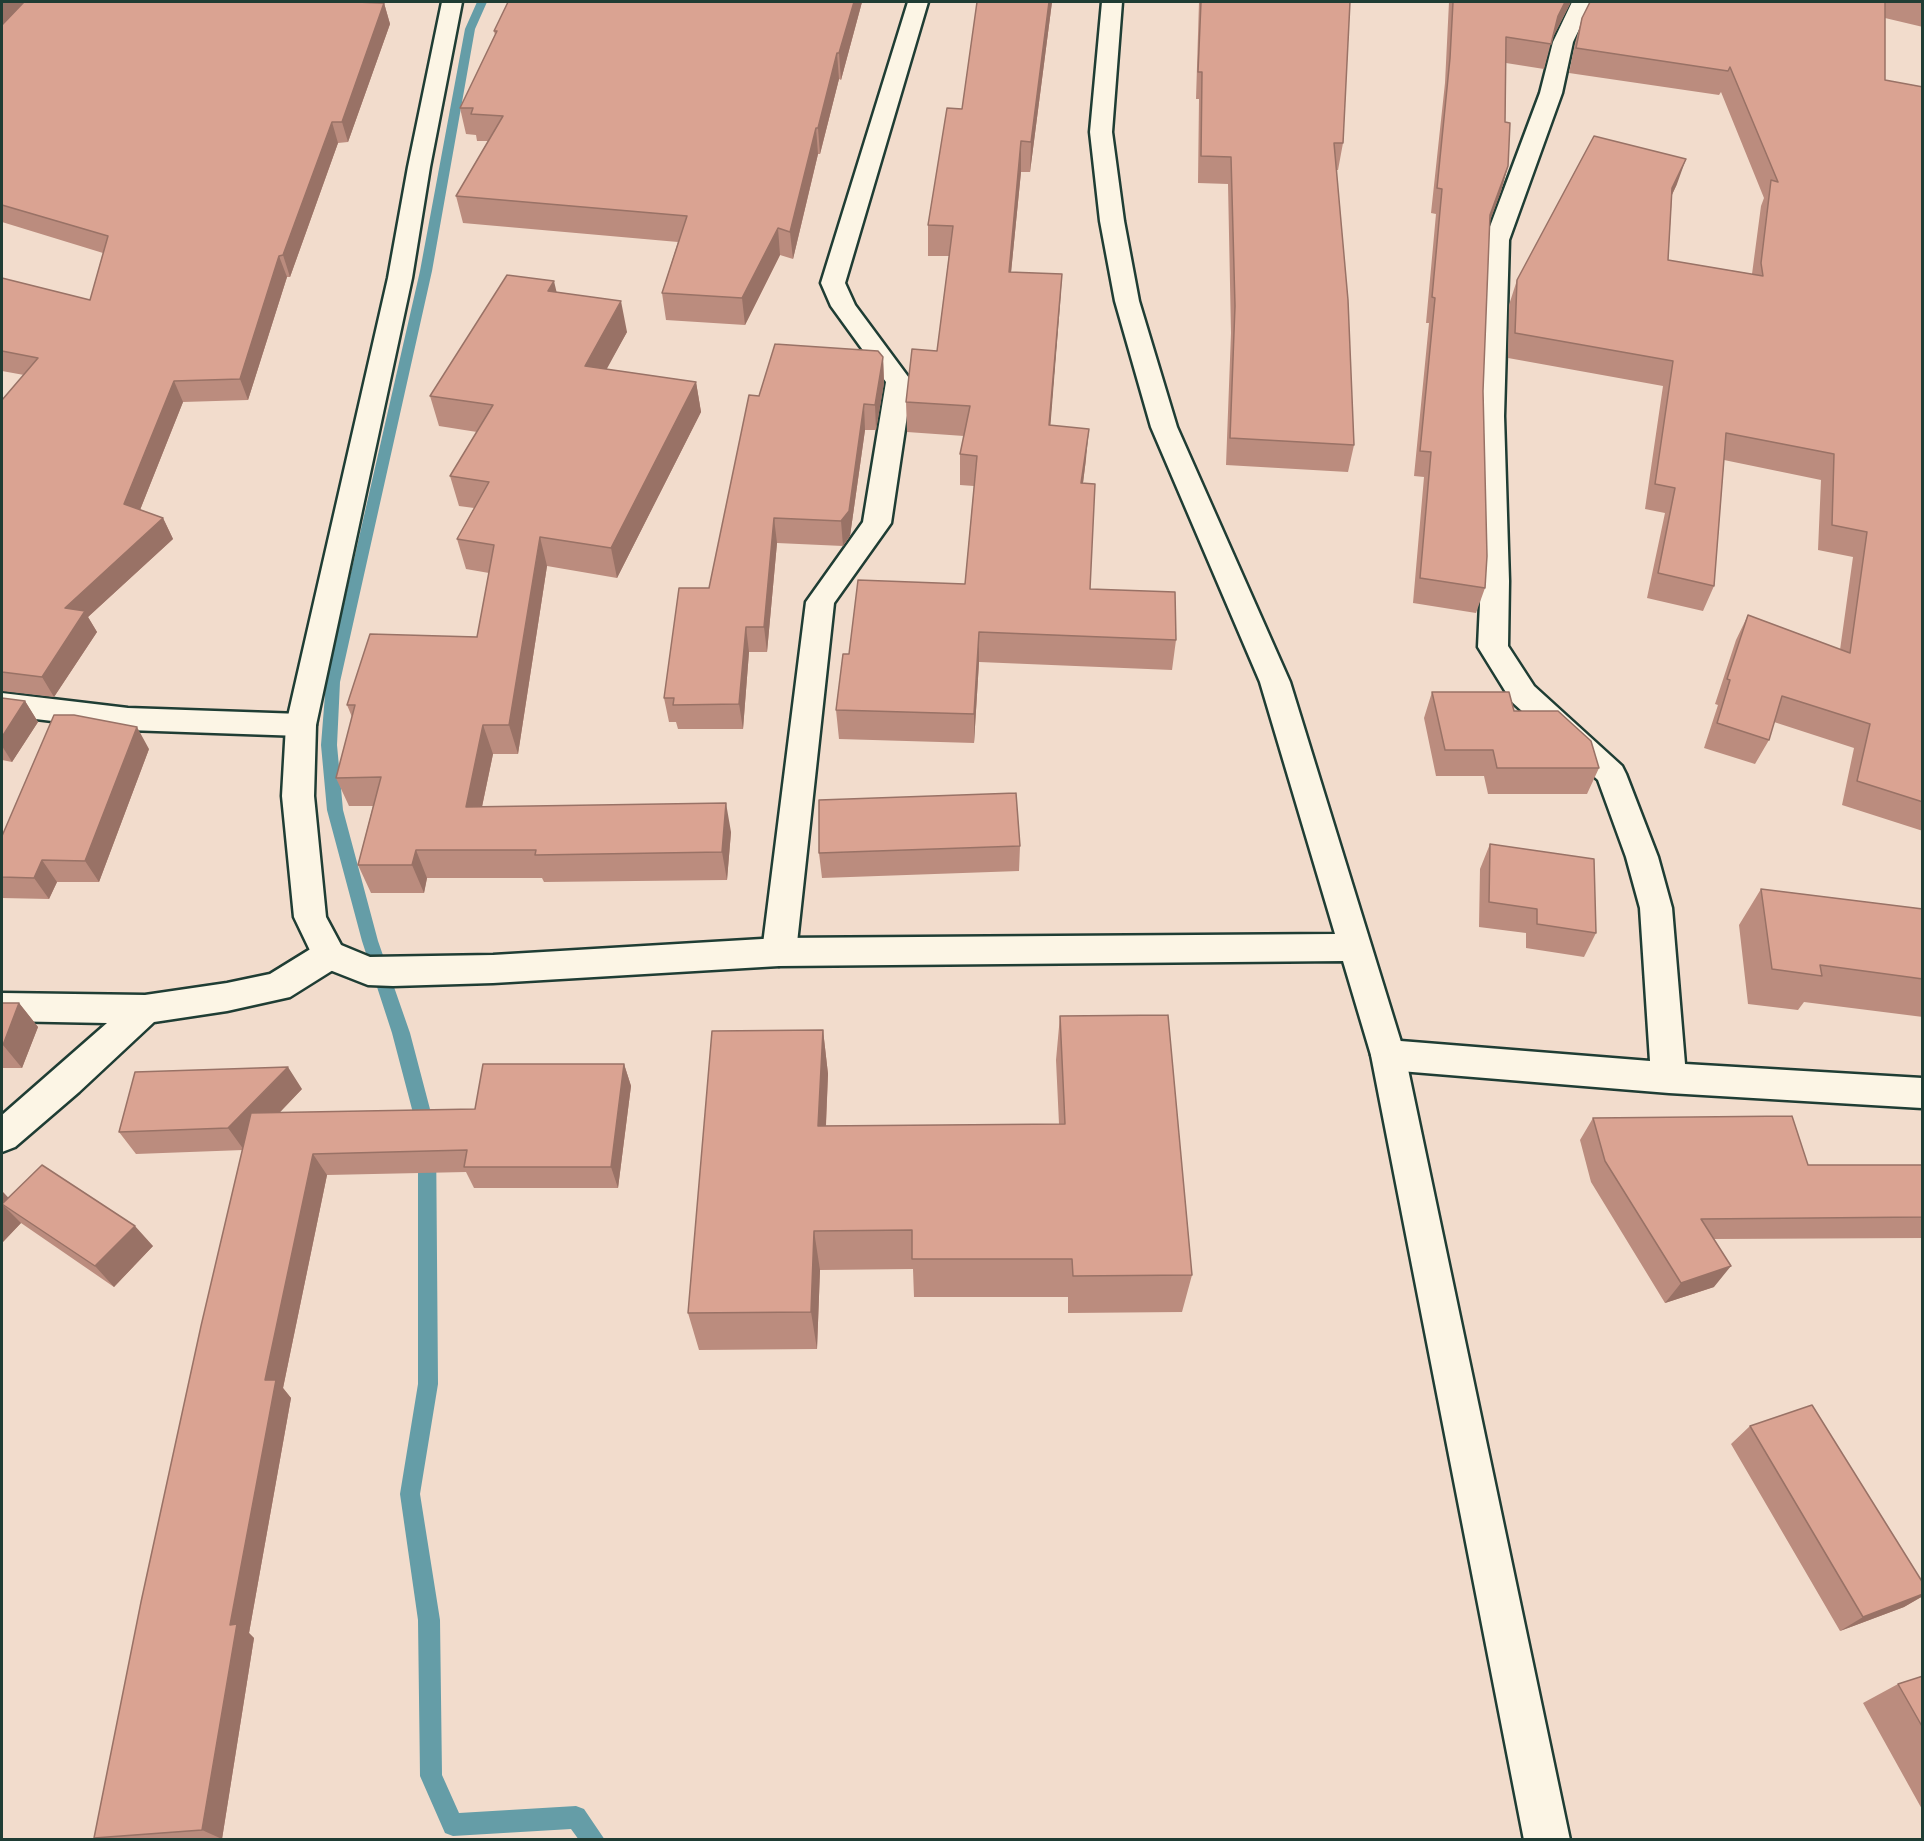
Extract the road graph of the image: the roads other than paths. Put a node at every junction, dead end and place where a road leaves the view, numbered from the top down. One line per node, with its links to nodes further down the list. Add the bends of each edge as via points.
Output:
1 (452, 2): 6 (street, via 400,278)
2 (918, 2): 8 (street, via 833,283 843,306 899,382 877,523 820,602)
3 (1112, 2): 7 (street, via 1101,132 1127,301 1164,427 1275,682)
4 (1582, 2): 13 (street, via 1563,42 1551,93 1497,240 1491,416 1493,647 1523,694 1611,774 1656,908)
5 (2, 704): 6 (street, via 128,719)
6 (301, 724): 9 (street, via 298,796 310,917)
7 (1357, 947): 8 (street); 12 (street)
8 (779, 952): 9 (street, via 380,971)
9 (329, 955): 11 (street, via 278,987)
10 (2, 1006): 11 (street)
11 (145, 1009): 15 (street)
12 (1388, 1055): 13 (street); 16 (street)
13 (1670, 1078): 14 (street)
14 (1923, 1093)
15 (2, 1136)
16 (1547, 1839)

